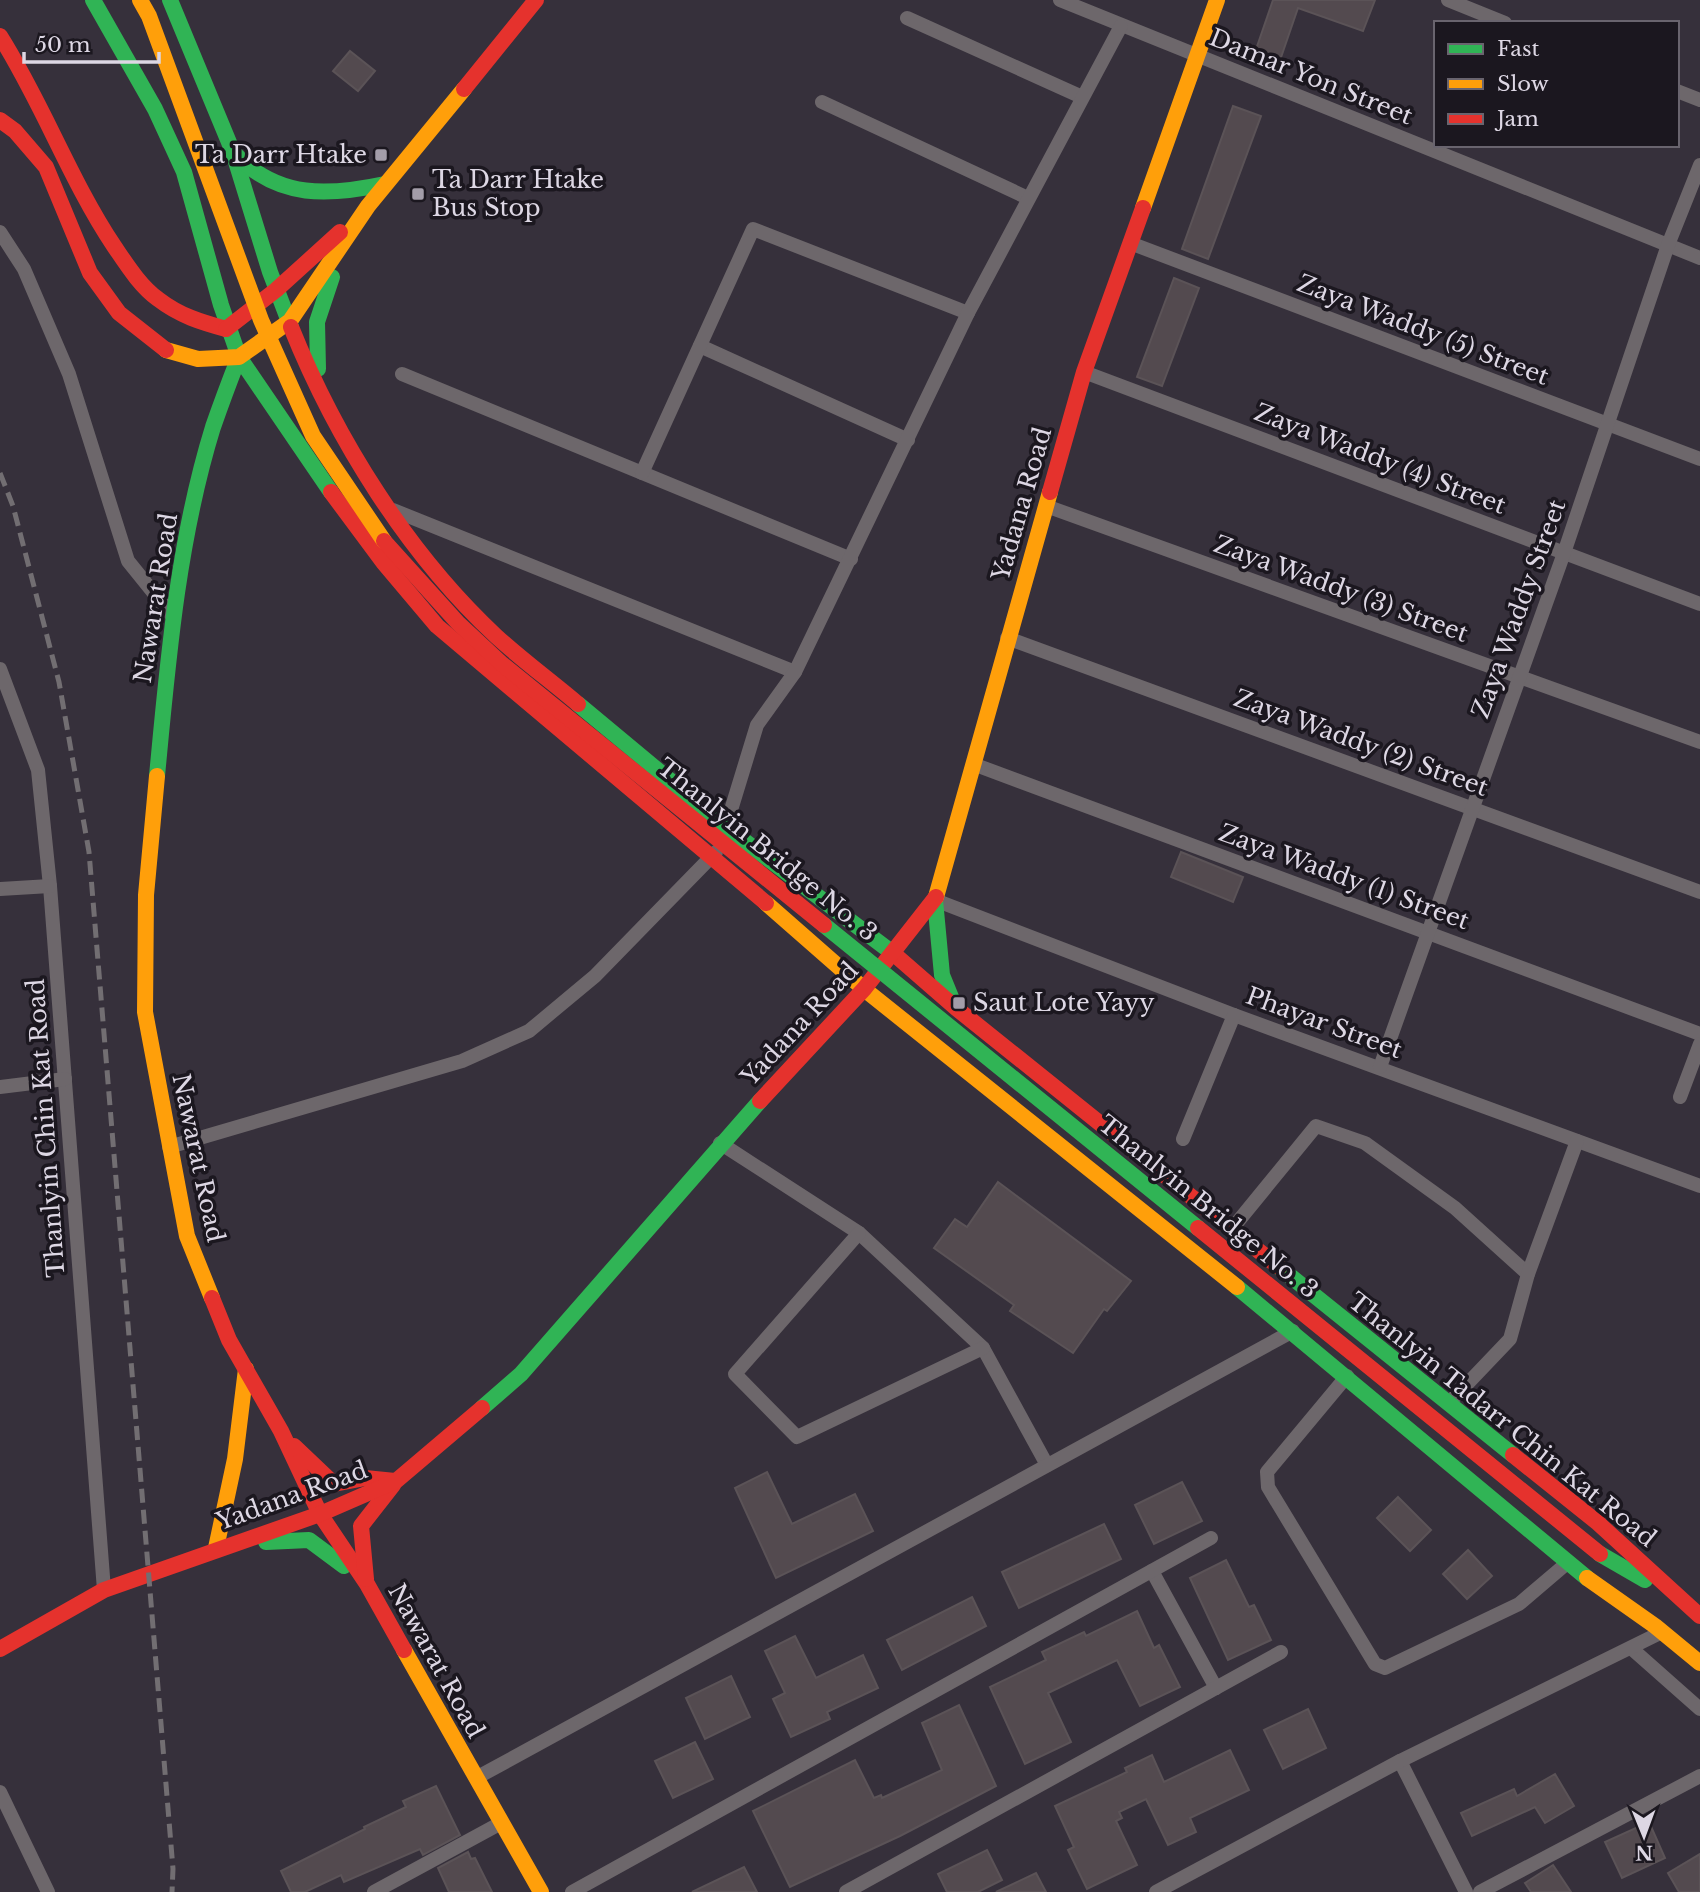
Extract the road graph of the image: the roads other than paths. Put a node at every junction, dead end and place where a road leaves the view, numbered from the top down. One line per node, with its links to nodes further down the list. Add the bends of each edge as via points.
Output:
1 (93, 0): 30 (main road, via 175,146)
2 (140, 0): 91 (main road, Thanlyin Bridge No. 3, bridge, via 261,320 313,436 392,553 502,664)
3 (170, 0): 18 (main road)
4 (536, 0): 20 (main road)
5 (1060, 0): 10 (street, Damar Yon Street)
6 (1217, 0): 12 (main road, Yadana Road)
7 (1448, 0): 9 (street)
8 (907, 18): 14 (street)
9 (1500, 21)
10 (1121, 26): 12 (street, Damar Yon Street); 14 (street)
11 (0, 36): 30 (main road, via 31,86 105,233 141,284 184,317)
12 (1197, 55): 24 (main road, Yadana Road); 25 (street, Damar Yon Street)
13 (1679, 92): 15 (street)
14 (1082, 97): 21 (street)
15 (1700, 100)
16 (822, 102): 21 (street)
17 (0, 120): 32 (main road, via 46,167 90,273 119,313 161,348 198,359)
18 (233, 153): 20 (main road, via 259,177 305,192); 27 (main road)
19 (1700, 165): 25 (street, Zaya Waddy Street)
20 (385, 184): 22 (main road)
21 (1028, 198): 28 (street)
22 (368, 206): 27 (main road); 29 (main road); 35 (main road, via 321,299 316,357)
23 (0, 232): 45 (street, via 24,269 69,374 128,561)
24 (1130, 243): 33 (main road, Yadana Road); 36 (street, Zaya Waddy (5) Street)
25 (1668, 246): 26 (street, Damar Yon Street); 36 (street, Zaya Waddy Street)
26 (1700, 258)
27 (276, 290): 29 (main road); 30 (main road)
28 (968, 313): 31 (street, via 753,229); 37 (street)
29 (290, 321): 32 (main road); 35 (main road)
30 (226, 328): 32 (main road)
31 (700, 346): 37 (street); 39 (street)
32 (239, 357): 45 (main road, Nawarat Road, via 213,428 190,520); 54 (main road, via 353,524 437,626)
33 (1084, 372): 40 (main road, Yadana Road); 42 (street, Zaya Waddy (4) Street)
34 (402, 374): 39 (street)
35 (323, 396): 41 (main road)
36 (1608, 425): 38 (street, Zaya Waddy (5) Street); 42 (street, Zaya Waddy Street)
37 (908, 440): 43 (street)
38 (1700, 459)
39 (642, 473): 43 (street)
40 (1046, 506): 46 (main road, Yadana Road); 49 (street, Zaya Waddy (3) Street)
41 (391, 509): 48 (street); 53 (main road, via 446,584 496,636)
42 (1564, 552): 44 (street, Zaya Waddy (4) Street); 49 (street, Zaya Waddy Street)
43 (852, 559): 48 (street)
44 (1700, 604)
45 (174, 618): 73 (main road, Nawarat Road, via 146,895 145,1012)
46 (1007, 638): 51 (main road, Yadana Road); 52 (street, Zaya Waddy (2) Street)
47 (0, 669): 55 (street, Thanlyin Chin Kat Road, via 38,770)
48 (794, 672): 53 (street, via 757,725)
49 (1519, 677): 50 (street, Zaya Waddy (3) Street); 52 (street, Zaya Waddy Street)
50 (1700, 742)
51 (973, 764): 58 (main road, Yadana Road); 59 (street, Zaya Waddy (1) Street)
52 (1473, 808): 57 (street, Zaya Waddy (2) Street); 59 (street, Zaya Waddy Street)
53 (726, 827): 54 (street); 60 (main road)
54 (714, 857): 61 (main road); 73 (street, via 595,976 529,1031 462,1061)
55 (50, 886): 56 (street); 67 (street, Thanlyin Chin Kat Road)
56 (0, 889)
57 (1700, 892)
58 (934, 901): 60 (main road, Yadana Road); 62 (main road, via 942,975); 63 (street, Phayar Street)
59 (1429, 933): 64 (street, Zaya Waddy (1) Street); 66 (street, Zaya Waddy Street)
60 (894, 954): 61 (main road, Yadana Road); 62 (main road, Thanlyin Tadarr Chin Kat Road)
61 (864, 989): 72 (main road, Yadana Road); 76 (main road, Thanlyin Tadarr Chin Kat Road)
62 (956, 1008): 75 (main road, Thanlyin Tadarr Chin Kat Road)
63 (1234, 1015): 66 (street, Phayar Street); 70 (street)
64 (1700, 1034)
65 (1700, 1044): 69 (street)
66 (1380, 1067): 71 (street, Phayar Street)
67 (65, 1079): 68 (street); 95 (street, Thanlyin Chin Kat Road)
68 (0, 1087)
69 (1680, 1097)
70 (1183, 1139)
71 (1577, 1141): 74 (street, Phayar Street); 79 (street)
72 (720, 1143): 78 (street); 87 (main road, Yadana Road, via 521,1374)
73 (169, 1147): 82 (main road, Nawarat Road, via 187,1236 229,1340)
74 (1700, 1186)
75 (1183, 1191): 76 (main road); 77 (main road, Thanlyin Tadarr Chin Kat Road)
76 (1156, 1224): 80 (main road, Thanlyin Tadarr Chin Kat Road)
77 (1231, 1230): 79 (street, via 1317,1126 1365,1143 1455,1208); 84 (main road, Thanlyin Tadarr Chin Kat Road)
78 (859, 1233): 81 (street); 81 (street, via 735,1374 797,1437)
79 (1528, 1274): 84 (street, via 1510,1339)
80 (1293, 1331): 83 (main road, Thanlyin Tadarr Chin Kat Road); 86 (street)
81 (983, 1348): 86 (street)
82 (246, 1369): 85 (main road, Nawarat Road); 90 (main road, via 235,1459)
83 (1347, 1376): 92 (main road, Thanlyin Tadarr Chin Kat Road); 92 (street, via 1267,1472 1269,1486 1375,1664 1385,1668 1519,1604)
84 (1449, 1403): 96 (main road, Thanlyin Tadarr Chin Kat Road, via 1598,1523)
85 (281, 1431): 87 (main road, via 334,1484 365,1478); 88 (main road, Nawarat Road)
86 (1047, 1465): 106 (street)
87 (396, 1481): 88 (main road, Yadana Road); 94 (main road, via 361,1526)
88 (320, 1514): 90 (main road, Yadana Road); 94 (main road, Nawarat Road)
89 (1211, 1538): 93 (street)
90 (216, 1548): 94 (main road, via 299,1536 324,1545); 95 (main road, Yadana Road)
91 (1600, 1554): 96 (main road, Thanlyin Tadarr Chin Kat Road); 97 (main road, Thanlyin Tadarr Chin Kat Road)
92 (1566, 1564): 97 (main road, Thanlyin Tadarr Chin Kat Road)
93 (1152, 1571): 102 (street); 112 (street)
94 (367, 1584): 106 (main road, Nawarat Road)
95 (104, 1590): 99 (main road, Yadana Road)
96 (1696, 1613)
97 (1658, 1629): 98 (street); 101 (main road, Thanlyin Tadarr Chin Kat Road)
98 (1631, 1648): 103 (street); 104 (street)
99 (0, 1649)
100 (1281, 1652): 102 (street)
101 (1700, 1663)
102 (1216, 1688): 113 (street)
103 (1700, 1709)
104 (1400, 1761): 114 (street); 115 (street)
105 (1700, 1776): 116 (street)
106 (476, 1778): 108 (main road, Nawarat Road)
107 (0, 1792): 110 (street)
108 (501, 1823): 109 (street); 111 (main road, Nawarat Road)
109 (378, 1891)
110 (48, 1892)
111 (541, 1892)
112 (572, 1892)
113 (846, 1892)
114 (1156, 1892)
115 (1466, 1892)
116 (1480, 1892)

